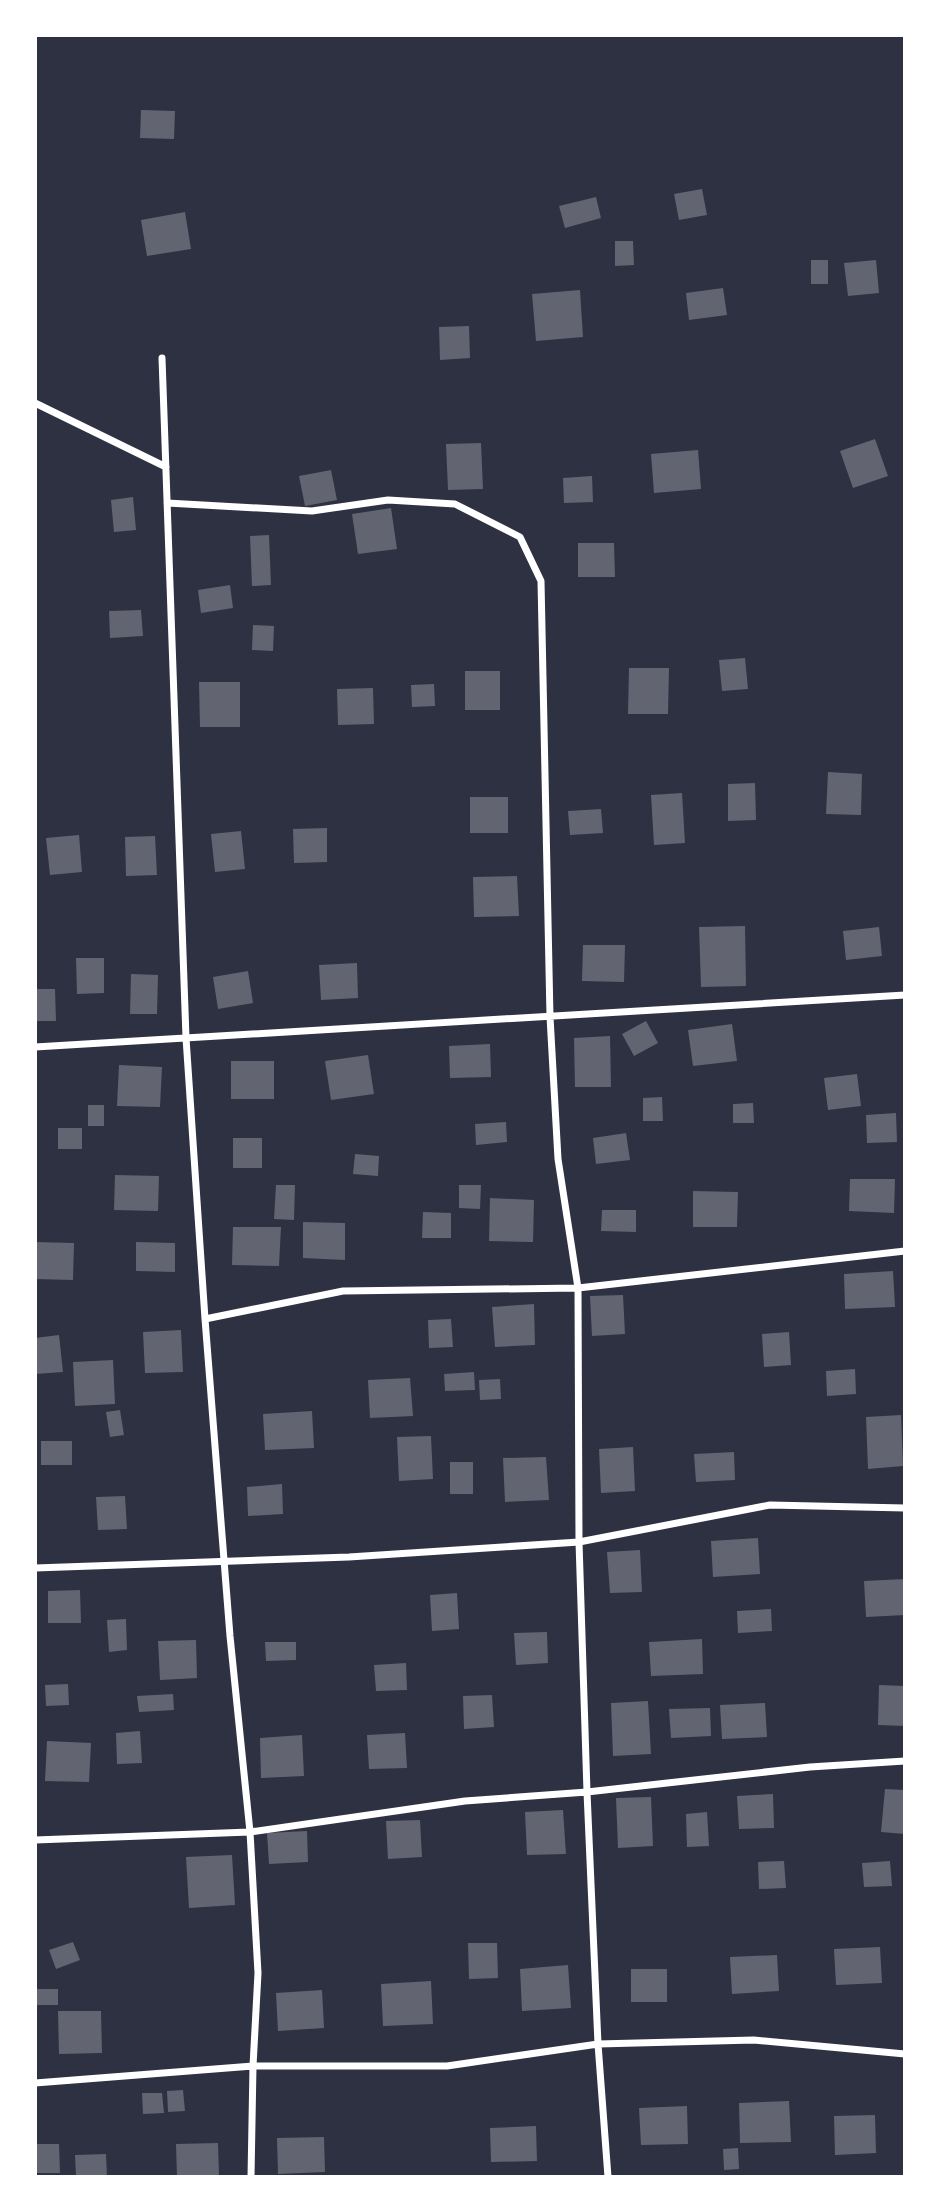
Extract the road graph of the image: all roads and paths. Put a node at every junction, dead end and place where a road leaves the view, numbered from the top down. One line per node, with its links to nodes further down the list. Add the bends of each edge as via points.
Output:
1 (162, 358): 3 (street)
2 (35, 403): 3 (street)
3 (166, 467): 4 (street)
4 (167, 503): 6 (street, via 312,511 388,500 455,504 520,537 541,581); 7 (street)
5 (905, 995): 6 (street)
6 (550, 1017): 7 (street); 10 (street, via 558,1159)
7 (186, 1038): 8 (street); 11 (street)
8 (35, 1047)
9 (905, 1251): 10 (street)
10 (578, 1288): 11 (street, via 343,1291); 13 (street)
11 (205, 1318): 14 (street)
12 (905, 1508): 13 (street, via 770,1505)
13 (579, 1542): 14 (street); 17 (street)
14 (224, 1560): 15 (street); 18 (street)
15 (35, 1568)
16 (905, 1760): 17 (street)
17 (587, 1792): 18 (street, via 465,1801); 20 (street)
18 (250, 1832): 19 (street); 22 (street, via 258,1973)
19 (35, 1840)
20 (598, 2044): 21 (street, via 754,2040); 22 (street, via 447,2066); 25 (street)
21 (905, 2054)
22 (253, 2066): 23 (street); 24 (street)
23 (35, 2083)
24 (251, 2177)
25 (608, 2177)

